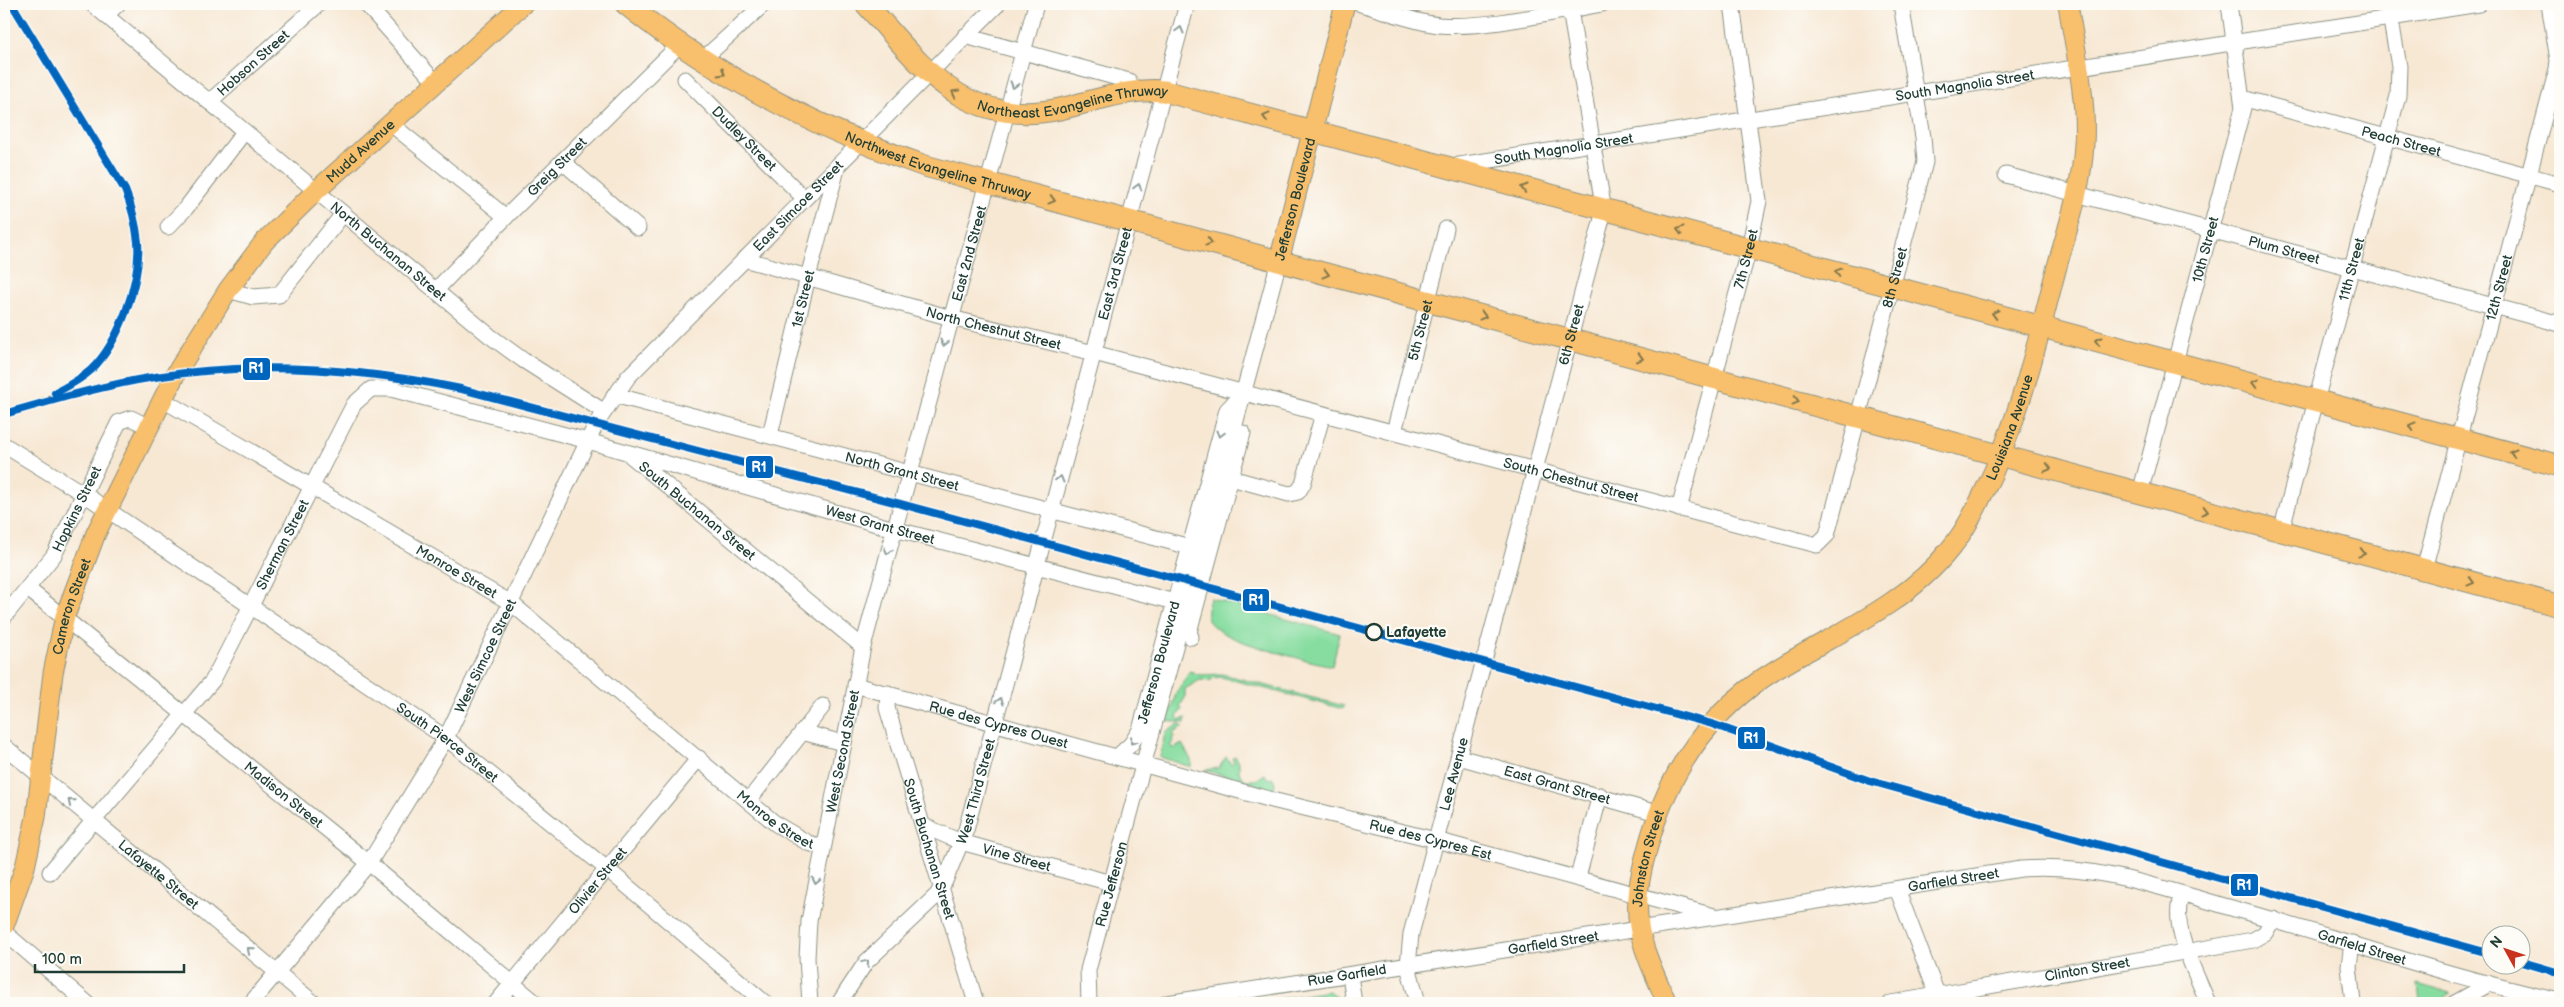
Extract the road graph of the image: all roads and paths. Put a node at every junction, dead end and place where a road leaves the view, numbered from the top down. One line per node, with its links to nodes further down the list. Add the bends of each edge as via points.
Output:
1 (92, 4): 23 (street, North Buchanan Street)
2 (118, 4): 23 (street)
3 (319, 4): 38 (street, Hobson Street)
4 (366, 4): 34 (street)
5 (523, 4): 34 (main road, Mudd Avenue)
6 (626, 4): 27 (highway, Northwest Evangeline Thruway)
7 (764, 4): 29 (street)
8 (866, 4): 31 (highway, Northeast Evangeline Thruway)
9 (998, 4): 24 (street, East Simcoe Street)
10 (1036, 4): 28 (street, East 2nd Street)
11 (1187, 4): 35 (street, East 3rd Street, one-way to 11)
12 (1346, 4): 42 (main road, Jefferson Boulevard)
13 (1361, 4): 21 (street, via 1420,22 1452,25 1483,23)
14 (1602, 4): 21 (street)
15 (1732, 4): 40 (street, 7th Street)
16 (1901, 4): 36 (street, 8th Street)
17 (2068, 4): 30 (main road, Louisiana Avenue)
18 (2229, 4): 25 (street, 10th Street)
19 (2480, 4): 22 (street, South Magnolia Street)
20 (2549, 4): 26 (street, 12th Street)
21 (1570, 6): 46 (street, 6th Street)
22 (2389, 11): 25 (street, South Magnolia Street); 44 (street, 11th Street, via 2400,78)
23 (106, 15): 38 (street, North Buchanan Street)
24 (965, 36): 28 (street); 31 (street, East Simcoe Street)
25 (2235, 42): 30 (street, South Magnolia Street); 37 (street, 10th Street)
26 (2558, 44): 51 (street, 12th Street, via 2557,69)
27 (679, 45): 29 (highway, Northwest Evangeline Thruway); 47 (street, Greig Street)
28 (1023, 52): 33 (street); 39 (street, East 2nd Street, one-way to 39)
29 (702, 60): 45 (highway, Northwest Evangeline Thruway, one-way to 45, via 791,112)
30 (2078, 67): 36 (street, South Magnolia Street); 55 (main road, Louisiana Avenue, via 2084,104 2084,146)
31 (928, 73): 39 (highway, Northeast Evangeline Thruway, one-way to 31, via 987,107 956,94); 45 (street, East Simcoe Street)
32 (684, 79): 56 (street, Dudley Street)
33 (1128, 81)
34 (436, 83): 41 (main road, Mudd Avenue)
35 (1164, 91): 39 (highway, Northeast Evangeline Thruway, via 1128,91 1042,111); 42 (highway, Northeast Evangeline Thruway, one-way to 35); 60 (street, East 3rd Street, one-way to 35)
36 (1915, 92): 40 (street, South Magnolia Street); 70 (street, 8th Street, via 1925,162)
37 (2242, 98): 44 (street, Peach Street); 64 (street, 10th Street, via 2241,119)
38 (209, 102): 43 (street, North Buchanan Street)
39 (1007, 110): 52 (street, East 2nd Street)
40 (1748, 118): 46 (street, South Magnolia Street); 65 (street, 7th Street, via 1759,194)
41 (391, 124): 54 (main road, Mudd Avenue); 59 (street)
42 (1313, 129): 49 (highway, Northeast Evangeline Thruway); 67 (main road, Jefferson Boulevard)
43 (244, 132): 54 (street, North Buchanan Street); 61 (street)
44 (2387, 136): 51 (street, Peach Street); 68 (street, 11th Street)
45 (860, 142): 48 (street, East Simcoe Street); 52 (highway, Northwest Evangeline Thruway, via 925,166)
46 (1591, 143): 49 (street, South Magnolia Street); 57 (street, 6th Street)
47 (562, 161): 59 (street, Greig Street); 62 (street)
48 (838, 164): 56 (street, East Simcoe Street); 69 (street, 1st Street)
49 (1448, 166): 57 (highway, Northeast Evangeline Thruway, one-way to 49)
50 (2006, 175): 55 (street, Plum Street)
51 (2529, 175): 53 (street, Peach Street); 74 (street, 12th Street)
52 (987, 183): 60 (highway, Northwest Evangeline Thruway, one-way to 60); 76 (street, East 2nd Street)
53 (2560, 184)
54 (316, 191): 58 (street, North Buchanan Street); 71 (main road, Mudd Avenue, via 264,242)
55 (2075, 194): 64 (street, Plum Street); 78 (main road, Louisiana Avenue)
56 (804, 198): 66 (street, East Simcoe Street)
57 (1604, 211): 65 (highway, Northeast Evangeline Thruway, one-way to 57); 79 (street, 6th Street)
58 (344, 214): 71 (street, via 279,295 253,297); 72 (street, North Buchanan Street)
59 (506, 217): 72 (street, Greig Street)
60 (1129, 221): 67 (highway, Northwest Evangeline Thruway, one-way to 67); 80 (street, East 3rd Street)
61 (168, 227)
62 (638, 228)
63 (1446, 229): 73 (street, 5th Street)
64 (2211, 230): 68 (street, Plum Street); 81 (street, 10th Street)
65 (1749, 248): 70 (highway, Northeast Evangeline Thruway, one-way to 65); 82 (street, 7th Street)
66 (744, 259): 69 (street, North Chestnut Street); 84 (street, East Simcoe Street)
67 (1279, 261): 73 (highway, Northwest Evangeline Thruway, one-way to 73); 83 (street, Jefferson Boulevard)
68 (2352, 268): 74 (street, Plum Street); 86 (street, 11th Street)
69 (808, 277): 76 (street, North Chestnut Street); 92 (street, 1st Street)
70 (1892, 286): 78 (highway, Northeast Evangeline Thruway, one-way to 70); 89 (street, 8th Street)
71 (228, 290): 75 (main road, Mudd Avenue)
72 (435, 291): 87 (street, North Buchanan Street, via 523,360)
73 (1427, 301): 79 (highway, Northwest Evangeline Thruway, one-way to 79); 91 (street, 5th Street)
74 (2494, 307): 77 (street, Plum Street); 93 (street, 12th Street)
75 (213, 314): 85 (main road, Cameron Street)
76 (951, 318): 80 (street, North Chestnut Street); 100 (street, East 2nd Street, one-way to 100)
77 (2560, 324)
78 (2042, 326): 81 (highway, Northeast Evangeline Thruway, one-way to 78); 97 (main road, Louisiana Avenue, via 2025,389)
79 (1571, 340): 82 (highway, Northwest Evangeline Thruway, one-way to 82); 99 (street, 6th Street)
80 (1094, 353): 83 (street, North Chestnut Street); 106 (street, East 3rd Street, one-way to 80)
81 (2176, 362): 86 (highway, Northeast Evangeline Thruway, one-way to 81); 103 (street, 10th Street)
82 (1714, 379): 89 (highway, Northwest Evangeline Thruway, one-way to 89); 107 (street, 7th Street)
83 (1243, 393): 88 (street, South Chestnut Street); 101 (street, Jefferson Boulevard, via 1248,416); 113 (street, Jefferson Boulevard, one-way to 113, via 1226,410); 139 (street, Jefferson Boulevard)
84 (614, 395): 87 (street, East Simcoe Street); 92 (street, North Grant Street)
85 (163, 400): 90 (main road, Cameron Street); 102 (street, Monroe Street)
86 (2317, 400): 93 (highway, Northeast Evangeline Thruway, one-way to 86); 110 (street, 11th Street)
87 (603, 411): 94 (street, West Simcoe Street)
88 (1322, 414): 91 (street, South Chestnut Street); 101 (street, via 1298,492 1288,494)
89 (1858, 417): 97 (highway, Northwest Evangeline Thruway); 112 (street, 8th Street, via 1826,535)
90 (150, 427): 104 (street, Hopkins Street, via 131,418 119,422); 108 (main road, Cameron Street)
91 (1394, 432): 99 (street, South Chestnut Street)
92 (770, 435): 100 (street, North Grant Street)
93 (2459, 438): 98 (highway, Northeast Evangeline Thruway, one-way to 93); 115 (street, 12th Street)
94 (588, 440): 96 (street, West Grant Street); 102 (street, Sherman Street, via 391,389 371,389 354,404); 117 (street, West Simcoe Street)
95 (4, 445): 104 (street, South Pierce Street)
96 (626, 452): 109 (street, West Grant Street); 124 (street, South Buchanan Street)
97 (2001, 455): 103 (highway, Northwest Evangeline Thruway, one-way to 103); 131 (main road, Louisiana Avenue, via 1960,536 1929,573 1892,602 1760,681 1736,698)
98 (2560, 466)
99 (1534, 471): 107 (street, South Chestnut Street); 125 (street, 6th Street)
100 (909, 472): 105 (street, East 2nd Street); 106 (street, North Grant Street)
101 (1231, 478): 123 (street, Jefferson Boulevard, via 1189,632)
102 (311, 487): 117 (street, Monroe Street); 119 (street, Sherman Street)
103 (2140, 493): 110 (highway, Northwest Evangeline Thruway, one-way to 110)
104 (84, 494): 108 (street, South Pierce Street); 116 (street, Hopkins Street, via 54,555)
105 (901, 504): 109 (street, West Second Street)
106 (1052, 509): 111 (street, East 3rd Street); 113 (street, North Grant Street)
107 (1679, 509): 112 (street, South Chestnut Street, via 1810,545)
108 (108, 510): 119 (street, South Pierce Street); 121 (main road, Cameron Street, via 83,563)
109 (894, 529): 114 (street, West Grant Street); 124 (street, West Second Street, one-way to 124)
110 (2281, 531): 115 (highway, Northwest Evangeline Thruway, one-way to 115)
111 (1042, 543): 114 (street, West Third Street)
112 (1820, 544)
113 (1190, 547): 118 (street, Jefferson Boulevard)
114 (1036, 564): 118 (street, West Grant Street); 130 (street, West Third Street, one-way to 114)
115 (2424, 569): 120 (highway, Northwest Evangeline Thruway, one-way to 120)
116 (28, 589): 121 (street, Madison Street); 122 (street, Hopkins Street)
117 (511, 602): 133 (street, West Simcoe Street); 138 (street, Monroe Street)
118 (1175, 602): 136 (street, Jefferson Boulevard, one-way to 136, via 1140,730)
119 (250, 606): 129 (street, Sherman Street, via 219,671); 133 (street, South Pierce Street)
120 (2560, 606)
121 (65, 616): 129 (street, Madison Street); 140 (main road, Cameron Street, via 53,673)
122 (4, 617)
123 (1191, 637)
124 (863, 646): 126 (street, West Second Street)
125 (1483, 662): 137 (street, Lee Avenue)
126 (855, 685): 127 (street, Rue des Cypres Ouest); 134 (street, West Second Street)
127 (888, 693): 130 (street, Rue des Cypres Ouest); 145 (street, South Buchanan Street, via 887,708)
128 (823, 706): 132 (street)
129 (186, 714): 144 (street, Sherman Street); 149 (street, Madison Street)
130 (994, 722): 136 (street, Rue des Cypres Ouest); 147 (street, West Third Street)
131 (1712, 724): 143 (main road, Johnston Street, via 1684,759)
132 (802, 732): 134 (street); 142 (street)
133 (446, 738): 149 (street, West Simcoe Street); 150 (street, South Pierce Street)
134 (843, 743): 148 (street, West Second Street)
135 (4, 746): 140 (street, Lafayette Street)
136 (1117, 757): 139 (street, Rue des Cypres Ouest)
137 (1459, 757): 141 (street, East Grant Street); 146 (street, Lee Avenue)
138 (699, 758): 142 (street, Monroe Street); 150 (street, Olivier Street)
139 (1142, 764): 146 (street, Rue des Cypres Est); 153 (street, Rue Jefferson)
140 (41, 777): 144 (street, Lafayette Street, one-way to 140); 160 (main road, Cameron Street, via 25,867)
141 (1600, 795): 143 (street, East Grant Street); 152 (street)
142 (749, 800): 148 (street, Monroe Street, via 789,833)
143 (1657, 813): 156 (main road, Johnston Street)
144 (93, 821): 151 (street, Sherman Street); 166 (street, Lafayette Street, one-way to 144)
145 (924, 826): 147 (street, Vine Street); 154 (street, South Buchanan Street)
146 (1436, 840): 152 (street, Rue des Cypres Est); 165 (street, Lee Avenue, via 1411,934)
147 (961, 842): 153 (street, Vine Street); 154 (street, West Third Street)
148 (823, 847): 180 (street, West Second Street, one-way to 180, via 809,921)
149 (369, 863): 166 (street, West Simcoe Street); 169 (street, Madison Street)
150 (607, 869): 169 (street, Olivier Street); 174 (street, South Pierce Street)
151 (50, 872)
152 (1578, 877): 156 (street, Rue des Cypres Est)
153 (1111, 883): 183 (street, Rue Jefferson, via 1087,975)
154 (942, 886): 181 (street, West Third Street, one-way to 154, via 866,962 930,903); 182 (street, South Buchanan Street)
155 (1897, 889): 157 (street, Garfield Street, via 2020,869 2060,868 2114,875); 158 (street, Garfield Street); 171 (street)
156 (1638, 894): 158 (street, Rue des Cypres Est); 161 (main road, Johnston Street)
157 (2182, 894): 159 (street, Garfield Street); 164 (street, via 2178,918)
158 (1718, 917): 161 (street, Garfield Street)
159 (2272, 920): 163 (street, Garfield Street); 164 (street, Clinton Street, via 2260,937)
160 (4, 926)
161 (1639, 930): 165 (street, Garfield Street); 187 (main road, Johnston Street)
162 (4, 932): 175 (street)
163 (2352, 943): 168 (street, Garfield Street); 190 (street, via 2349,966)
164 (2188, 950): 171 (street, Clinton Street); 189 (street)
165 (1408, 966): 167 (street, Rue Garfield); 186 (street, Lee Avenue)
166 (277, 972): 176 (street, West Simcoe Street); 177 (street, Lafayette Street)
167 (1350, 975): 172 (street, Rue Garfield); 185 (street)
168 (2463, 977): 170 (street, Garfield Street); 191 (street)
169 (512, 983): 178 (street, Olivier Street); 179 (street, Madison Street)
170 (2489, 984): 173 (street, Garfield Street); 191 (street)
171 (1939, 999): 188 (street, Clinton Street)
172 (1206, 1000): 184 (street, Rue Garfield)
173 (2560, 1001)
174 (760, 1002)
175 (87, 1003)
176 (251, 1003)
177 (314, 1003)
178 (496, 1003)
179 (536, 1003)
180 (810, 1003)
181 (840, 1003)
182 (976, 1003)
183 (1089, 1003)
184 (1167, 1003)
185 (1354, 1003)
186 (1418, 1003)
187 (1666, 1003)
188 (1891, 1003)
189 (2208, 1003)
190 (2353, 1003)
191 (2454, 1003)

